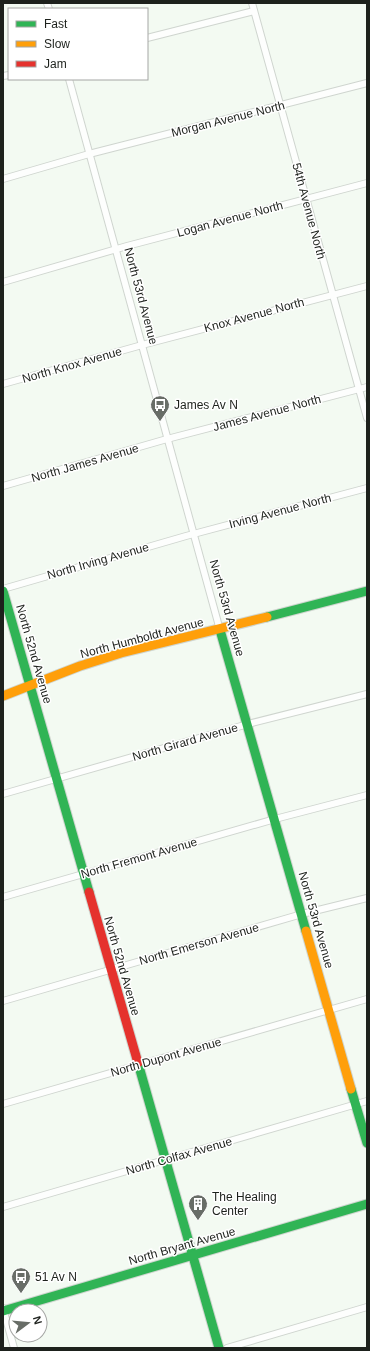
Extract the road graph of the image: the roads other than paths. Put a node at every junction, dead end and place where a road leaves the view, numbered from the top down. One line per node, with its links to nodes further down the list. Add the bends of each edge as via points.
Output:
1 (252, 3): 2 (street, 54th Avenue North)
2 (254, 11): 3 (street); 6 (street, 54th Avenue North)
3 (148, 38)
4 (69, 80): 7 (street, North 53rd Avenue)
5 (367, 83): 6 (street, Morgan Avenue North)
6 (280, 106): 7 (street, Morgan Avenue North); 10 (street, 54th Avenue North)
7 (89, 154): 8 (street, Morgan Avenue North); 11 (street, North 53rd Avenue)
8 (3, 179)
9 (367, 183): 10 (street, Logan Avenue North)
10 (306, 199): 11 (street, Logan Avenue North); 14 (street, 54th Avenue North)
11 (116, 250): 12 (street, Logan Avenue North); 15 (street, North 53rd Avenue)
12 (3, 282)
13 (367, 286): 14 (street, Knox Avenue North)
14 (332, 295): 15 (street, Knox Avenue North); 18 (street, 54th Avenue North)
15 (142, 345): 16 (street, North Knox Avenue); 20 (street, North 53rd Avenue)
16 (3, 384)
17 (367, 387): 18 (street, James Avenue North)
18 (359, 390): 19 (street, 54th Avenue North); 20 (street, James Avenue North)
19 (367, 418)
20 (167, 439): 21 (street, North James Avenue); 23 (street, North 53rd Avenue)
21 (3, 486)
22 (367, 488): 23 (street, Irving Avenue North)
23 (193, 534): 24 (street, North Irving Avenue); 26 (street, North 53rd Avenue)
24 (3, 590): 27 (street, North 52nd Avenue)
25 (367, 591): 26 (street, North Humboldt Avenue)
26 (220, 630): 27 (street, North Humboldt Avenue, via 121,653); 30 (street, North 53rd Avenue)
27 (30, 685): 29 (street, North Humboldt Avenue); 31 (street, North 52nd Avenue)
28 (367, 694): 30 (street, North Girard Avenue)
29 (3, 696)
30 (248, 724): 31 (street, North Girard Avenue); 34 (street, North 53rd Avenue)
31 (57, 779): 32 (street, North Girard Avenue); 35 (street, North 52nd Avenue)
32 (3, 794)
33 (367, 795): 34 (street, North Fremont Avenue)
34 (275, 819): 35 (street, North Fremont Avenue); 38 (street, North 53rd Avenue)
35 (84, 874): 36 (street, North Fremont Avenue); 39 (street, North 52nd Avenue)
36 (3, 897)
37 (367, 898): 38 (street, North Emerson Avenue)
38 (302, 914): 39 (street, North Emerson Avenue); 42 (street, North 53rd Avenue)
39 (111, 970): 41 (street, North Emerson Avenue); 43 (street, North 52nd Avenue)
40 (367, 999): 42 (street, North Dupont Avenue)
41 (3, 1000)
42 (329, 1009): 43 (street, North Dupont Avenue); 46 (street, North 53rd Avenue)
43 (138, 1065): 45 (street, North Dupont Avenue); 48 (street, North 52nd Avenue)
44 (367, 1101): 46 (street, North Colfax Avenue)
45 (3, 1104)
46 (356, 1104): 47 (street, North 53rd Avenue); 48 (street, North Colfax Avenue)
47 (367, 1143)
48 (165, 1160): 50 (street, North Colfax Avenue); 51 (street, North 52nd Avenue)
49 (367, 1204): 51 (street, North Bryant Avenue)
50 (3, 1206)
51 (192, 1255): 53 (street, North Bryant Avenue); 55 (street, North 52nd Avenue)
52 (367, 1307): 56 (street)
53 (3, 1310): 54 (street)
54 (14, 1348)
55 (219, 1348)
56 (227, 1348)

